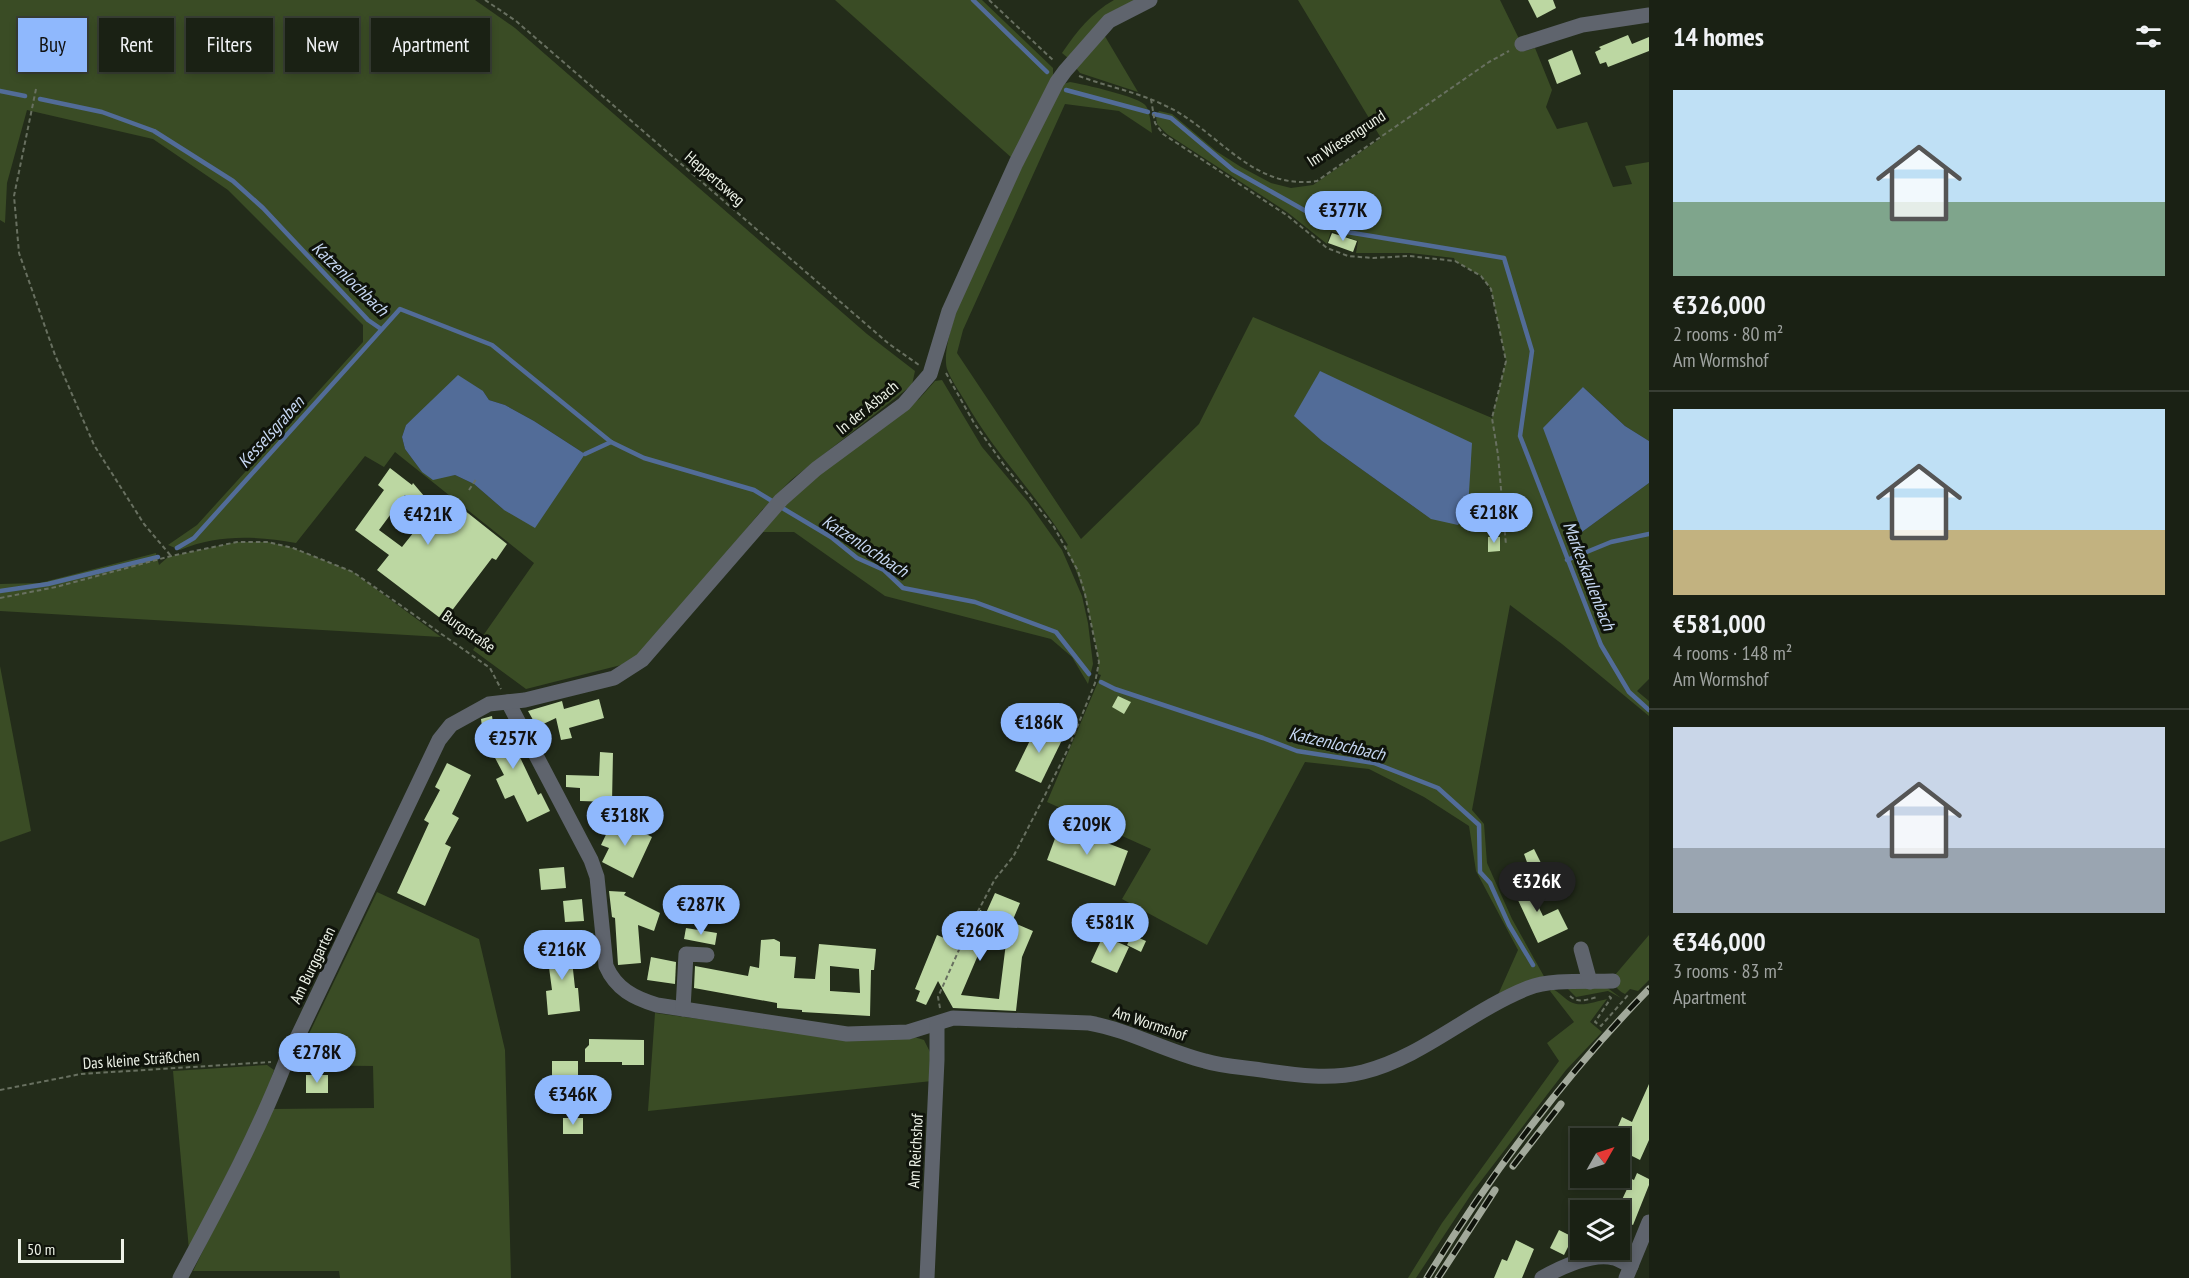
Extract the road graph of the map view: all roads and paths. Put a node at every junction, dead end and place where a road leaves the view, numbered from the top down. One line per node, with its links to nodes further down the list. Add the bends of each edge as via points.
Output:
1 (485, 0): 9 (path, Heppertsweg, via 516,21 889,345)
2 (990, 0): 6 (path)
3 (1150, 0): 6 (street, In der Asbach, via 1109,21)
4 (1649, 15): 5 (street, via 1582,25)
5 (1522, 44): 8 (path, Im Wiesengrund, via 1489,62 1317,181 1287,182 1251,168 1187,118)
6 (1065, 71): 8 (path, Im Wiesengrund); 9 (street, In der Asbach, via 1016,163 949,311)
7 (36, 89): 13 (path, via 14,196 19,254 55,355 94,445 144,524)
8 (1151, 99): 12 (path, via 1155,123 1163,134 1288,216 1327,248 1348,256 1455,261 1481,276 1491,289 1506,361 1492,418)
9 (930, 374): 15 (street, In der Asbach, via 904,404 781,500 642,660 614,678); 23 (path, Heppertsweg, via 946,373 974,423 1054,527 1078,571 1099,662 1095,683 1069,747 1012,857 995,879 938,997)
10 (477, 478): 11 (path)
11 (469, 490)
12 (1506, 545)
13 (171, 556): 14 (path, Burgstraße, via 56,588); 15 (path, Burgstraße, via 237,542 268,542 353,572 490,668)
14 (0, 598)
15 (508, 702): 22 (street, Am Wormshof, via 591,860 597,877 610,977 644,1001); 24 (street, Am Burggarten, via 489,704 467,714 451,724 439,740)
16 (1581, 949): 19 (street)
17 (707, 955): 22 (street, via 686,954)
18 (1613, 981): 19 (street, Am Wormshof)
19 (1590, 982): 23 (street, Am Wormshof, via 1530,987 1387,1065 1360,1073 1325,1076 1206,1062 1089,1023 953,1018)
20 (1629, 994): 21 (path, via 1601,1026 1595,1022 1611,998 1607,995 1580,1001)
21 (1569, 995)
22 (682, 1009): 23 (street, Am Wormshof, via 847,1034 908,1032)
23 (937, 1025): 29 (street, Am Reichshof)
24 (286, 1061): 25 (path, Das kleine Sträßchen, via 81,1074); 28 (street, Am Burggarten, via 225,1195)
25 (0, 1090)
26 (1649, 1222): 27 (street)
27 (1629, 1272): 30 (street, via 1612,1257 1595,1258 1562,1266)
28 (180, 1278)
29 (927, 1278)
30 (1542, 1278)

